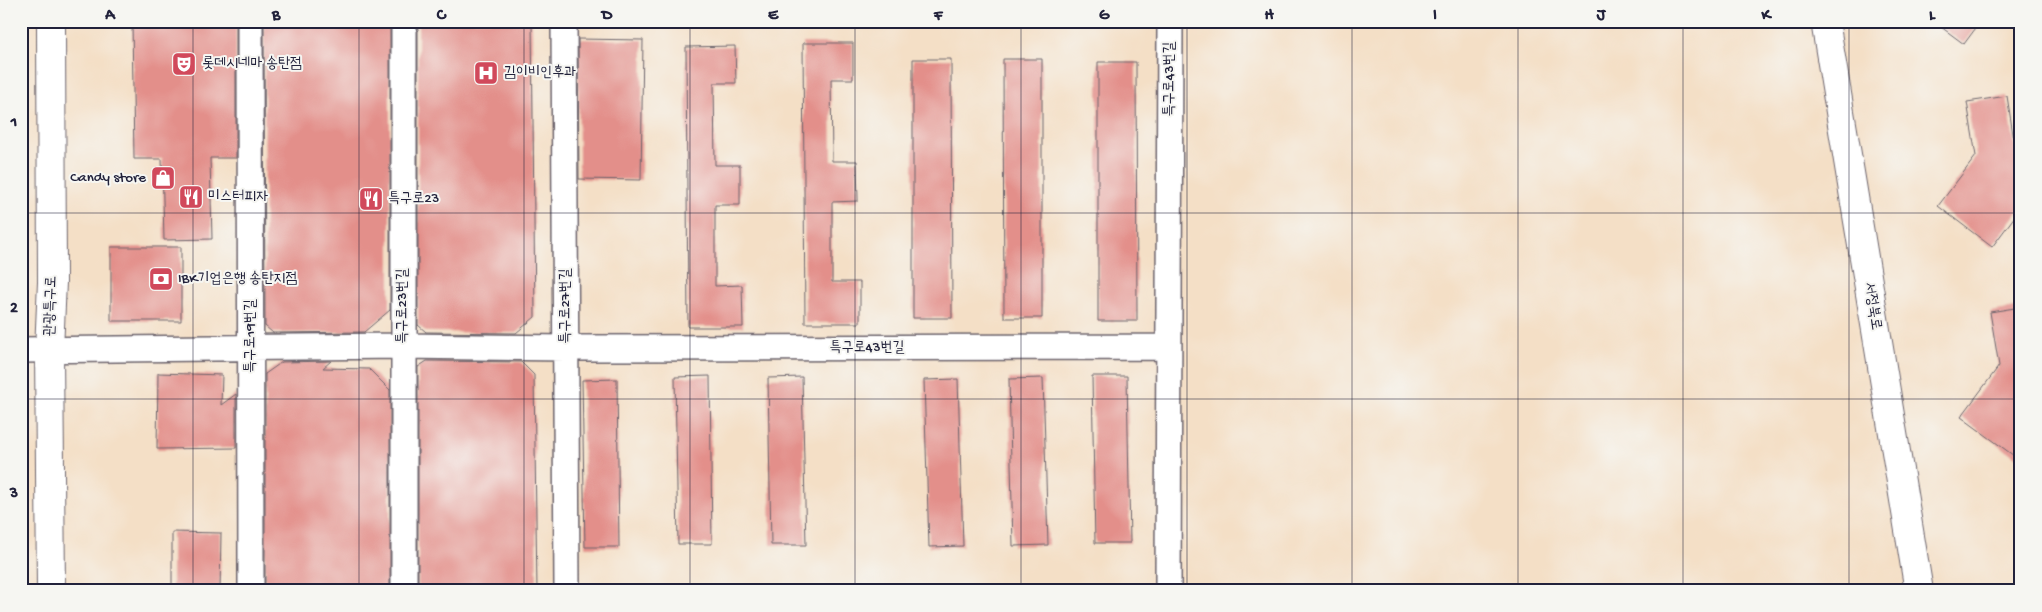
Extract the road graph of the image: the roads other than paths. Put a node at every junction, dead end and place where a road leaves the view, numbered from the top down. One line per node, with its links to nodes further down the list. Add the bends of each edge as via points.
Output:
1 (51, 21): 12 (street, 관광특구로, via 52,282)
2 (250, 21): 9 (street, 특구로19번길)
3 (404, 21): 7 (street, 특구로23번길)
4 (564, 21): 10 (street, 특구로27번길)
5 (1170, 21): 8 (street, 특구로43번길)
6 (1825, 21): 18 (street, 서정북로)
7 (403, 346): 9 (street, 특구로43번길); 10 (street, 특구로43번길); 15 (street, 특구로23번길)
8 (1168, 347): 10 (street, 특구로43번길); 17 (street, 특구로43번길)
9 (251, 348): 12 (street, 특구로43번길); 14 (street, 특구로19번길)
10 (566, 348): 16 (street, 특구로27번길)
11 (21, 350): 12 (street, 특구로43번길)
12 (49, 350): 13 (street, 관광특구로)
13 (51, 591)
14 (251, 591)
15 (404, 591)
16 (567, 591)
17 (1168, 591)
18 (1919, 591)

